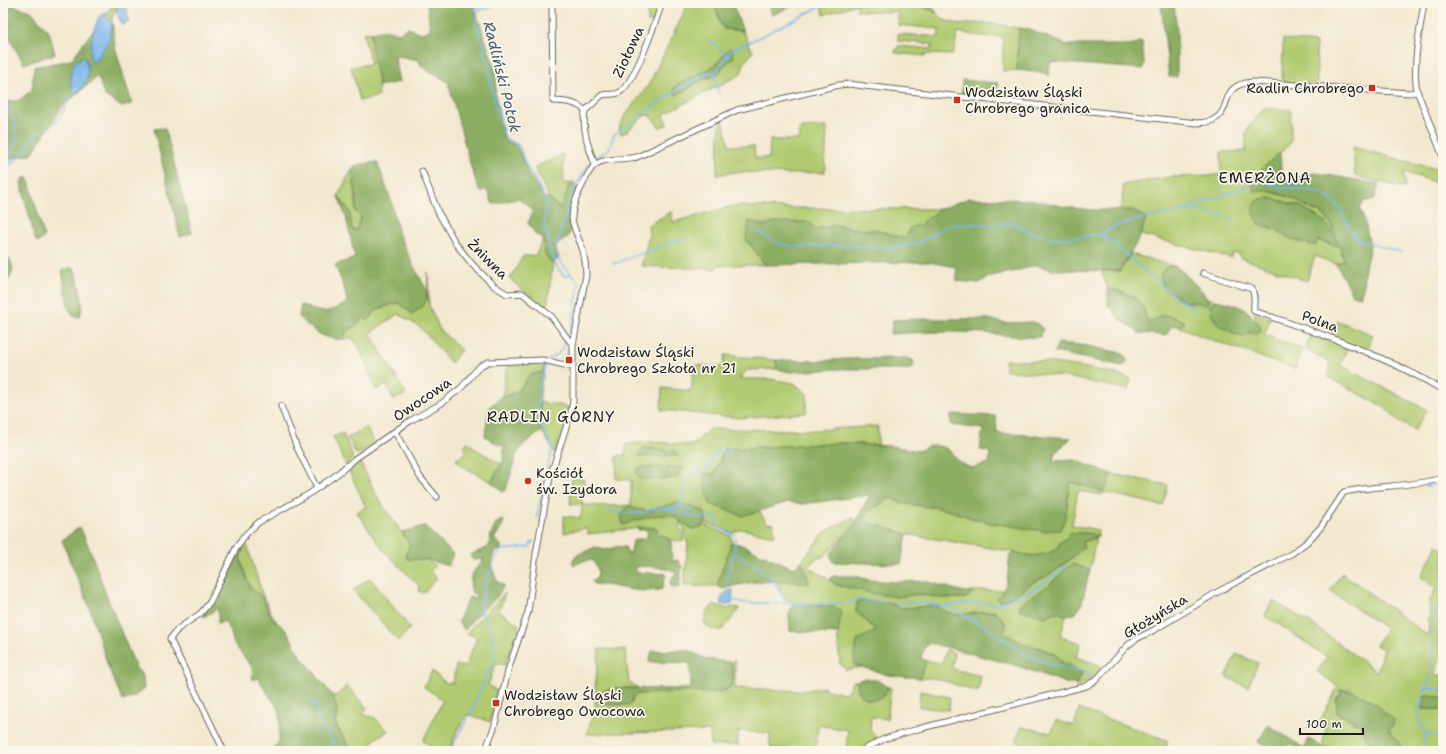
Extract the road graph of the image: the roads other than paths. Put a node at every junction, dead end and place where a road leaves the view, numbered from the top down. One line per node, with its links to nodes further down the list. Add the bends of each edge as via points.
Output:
1 (552, 3): 5 (street, via 553,101 573,103)
2 (662, 3): 5 (street, Ziołowa, via 646,46 624,89 618,94 602,95)
3 (1424, 3): 4 (street, via 1416,64)
4 (1417, 91): 6 (street); 7 (street, via 1410,93 1244,82 1231,90 1216,118 1197,123 850,84 737,110 637,157)
5 (585, 111): 7 (street, via 584,129)
6 (1443, 157)
7 (595, 164): 10 (street, via 589,171 573,211 573,223 586,264)
8 (422, 171): 10 (street, Żniwna, via 438,212 456,244 472,264 494,286 507,294 522,293 552,317)
9 (1203, 273): 12 (street, Polna, via 1252,289 1256,297 1254,311 1348,344)
10 (574, 345): 11 (street)
11 (572, 367): 14 (street, Owocowa, via 543,360 488,362 480,366 461,388); 19 (street, via 573,401 550,477 528,612)
12 (1443, 390)
13 (281, 406): 16 (street, via 297,448)
14 (395, 432): 16 (street, Owocowa); 17 (street, via 420,477)
15 (1443, 478): 20 (street, Głożyńska, via 1411,485 1344,492 1308,542 1291,554 1221,590 1136,639 1096,680 1086,686 918,729 884,739)
16 (317, 488): 18 (street, Owocowa, via 259,522 246,534 236,548 210,602 201,613 170,638)
17 (437, 497)
18 (224, 751)
19 (485, 751)
20 (861, 751)

